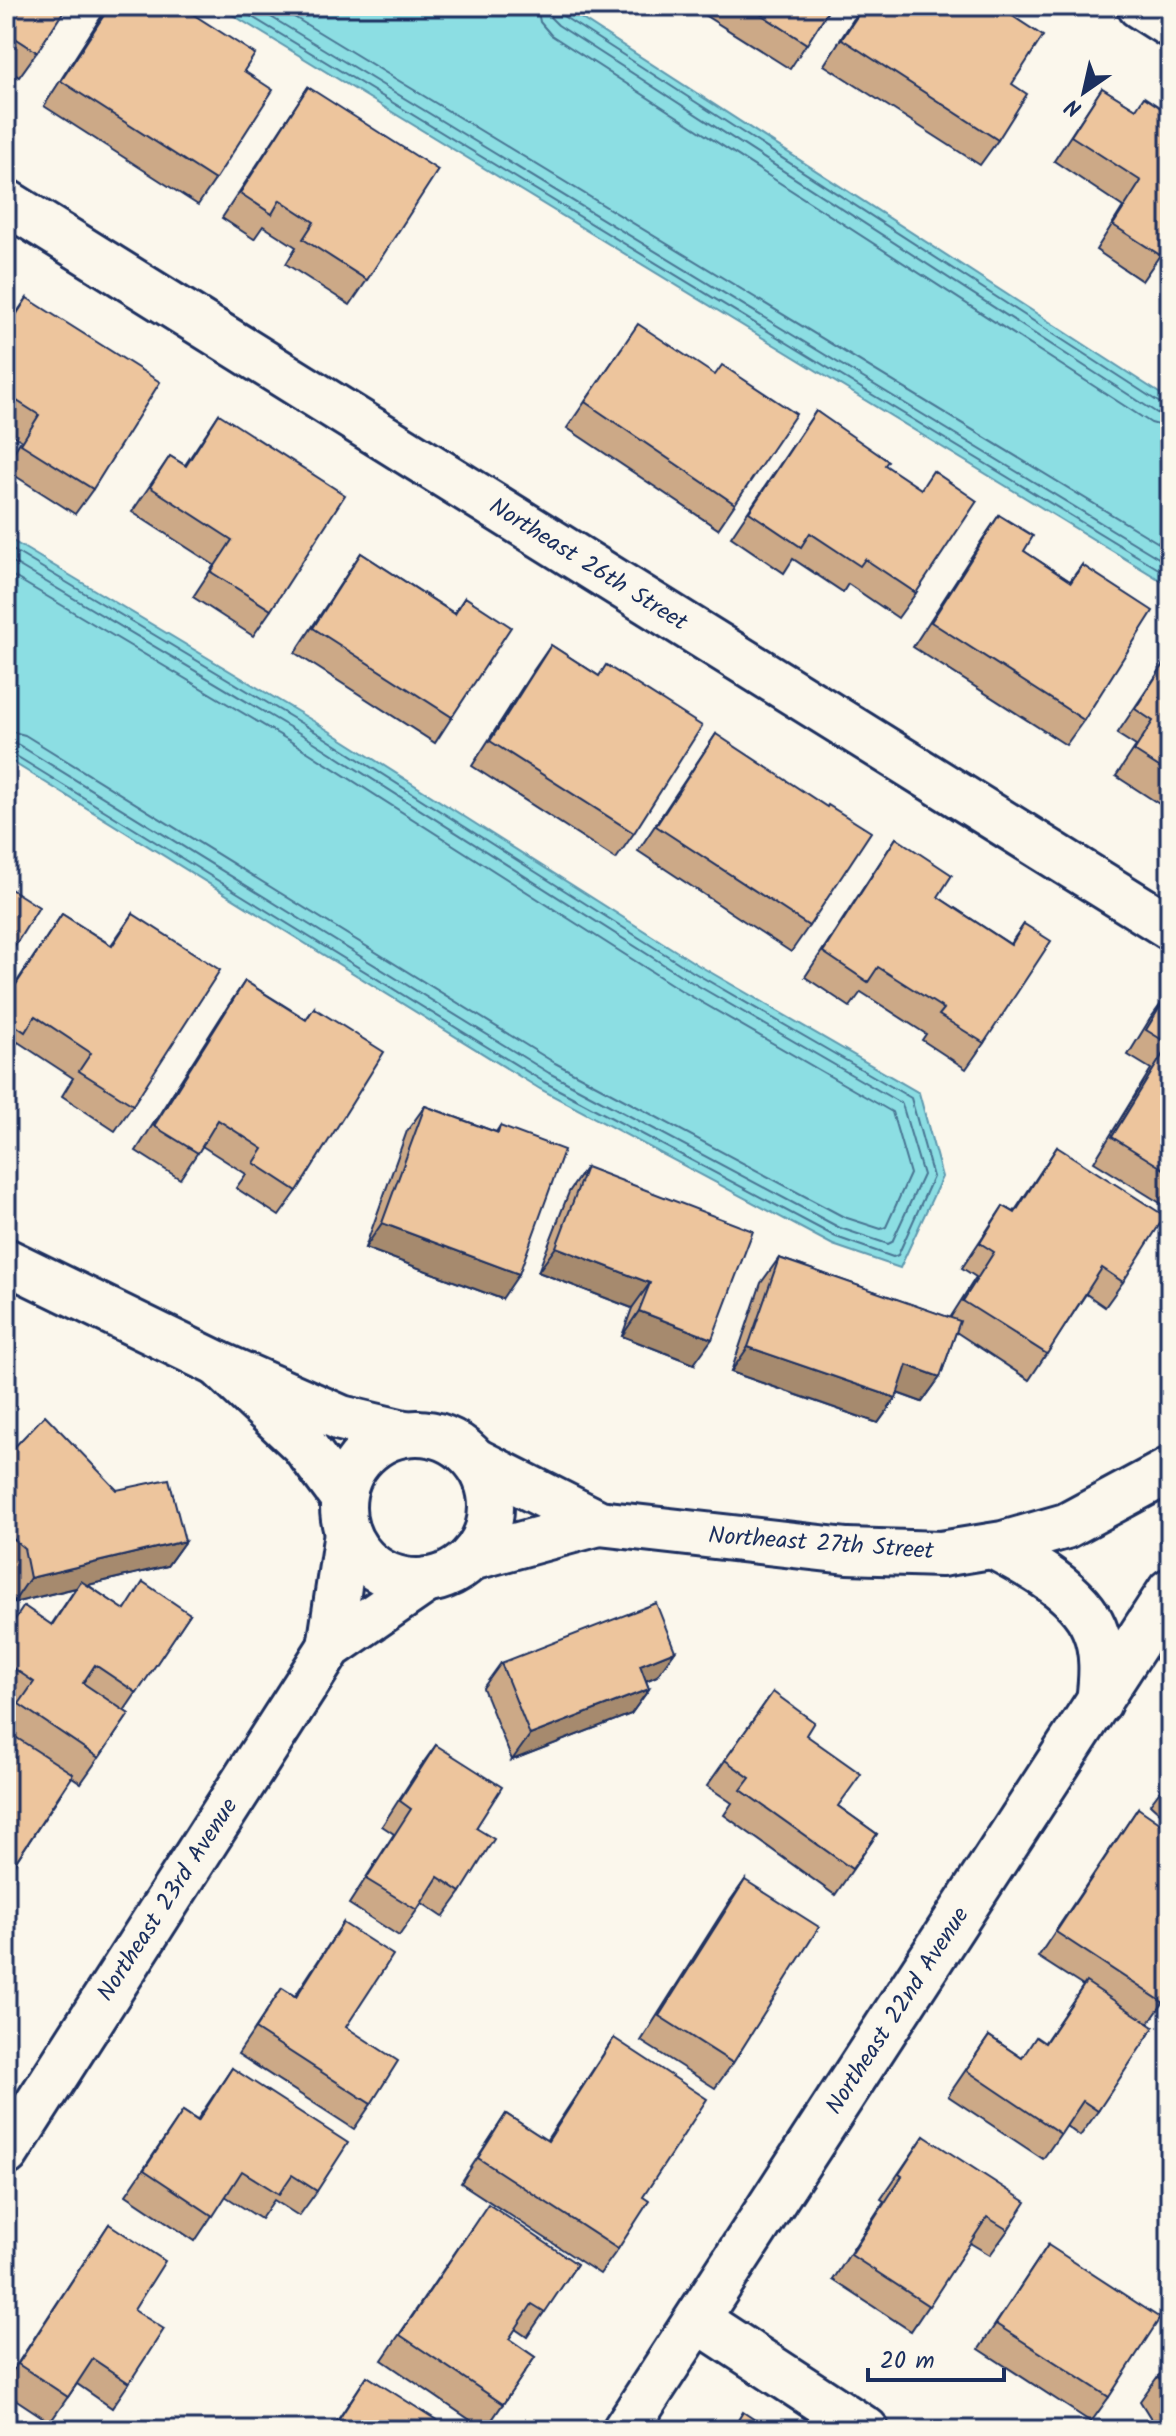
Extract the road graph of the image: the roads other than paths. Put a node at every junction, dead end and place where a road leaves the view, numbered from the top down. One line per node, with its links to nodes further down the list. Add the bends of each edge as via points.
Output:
1 (1140, 6): 2 (street)
2 (1170, 25)
3 (6, 202): 4 (street, Northeast 26th Street)
4 (1170, 927)
5 (6, 1261): 6 (street)
6 (218, 1364): 7 (street, via 341,1418); 10 (street, via 303,1444)
7 (404, 1433): 8 (street, via 431,1433 456,1443); 10 (street, via 374,1445 353,1468)
8 (476, 1461): 11 (street, Northeast 27th Street); 13 (street, via 488,1484 492,1510 486,1536)
9 (1170, 1470): 12 (street, Northeast 27th Street, via 1066,1526)
10 (345, 1515): 14 (street, via 360,1553 378,1570 401,1579); 16 (street, Northeast 23rd Avenue)
11 (599, 1523): 12 (street, Northeast 27th Street, via 847,1551 941,1554); 13 (street, Northeast 27th Street)
12 (993, 1546): 17 (street, via 1061,1587 1094,1627 1102,1673)
13 (471, 1558): 14 (street)
14 (427, 1580): 16 (street, Northeast 23rd Avenue)
15 (1170, 1591): 17 (street, Northeast 22nd Avenue)
16 (330, 1647): 18 (street, Northeast 23rd Avenue)
17 (1099, 1702): 19 (street, Northeast 22nd Avenue)
18 (6, 2153)
19 (698, 2320): 20 (street, Northeast 22nd Avenue); 21 (street)
20 (625, 2430)
21 (866, 2430)

